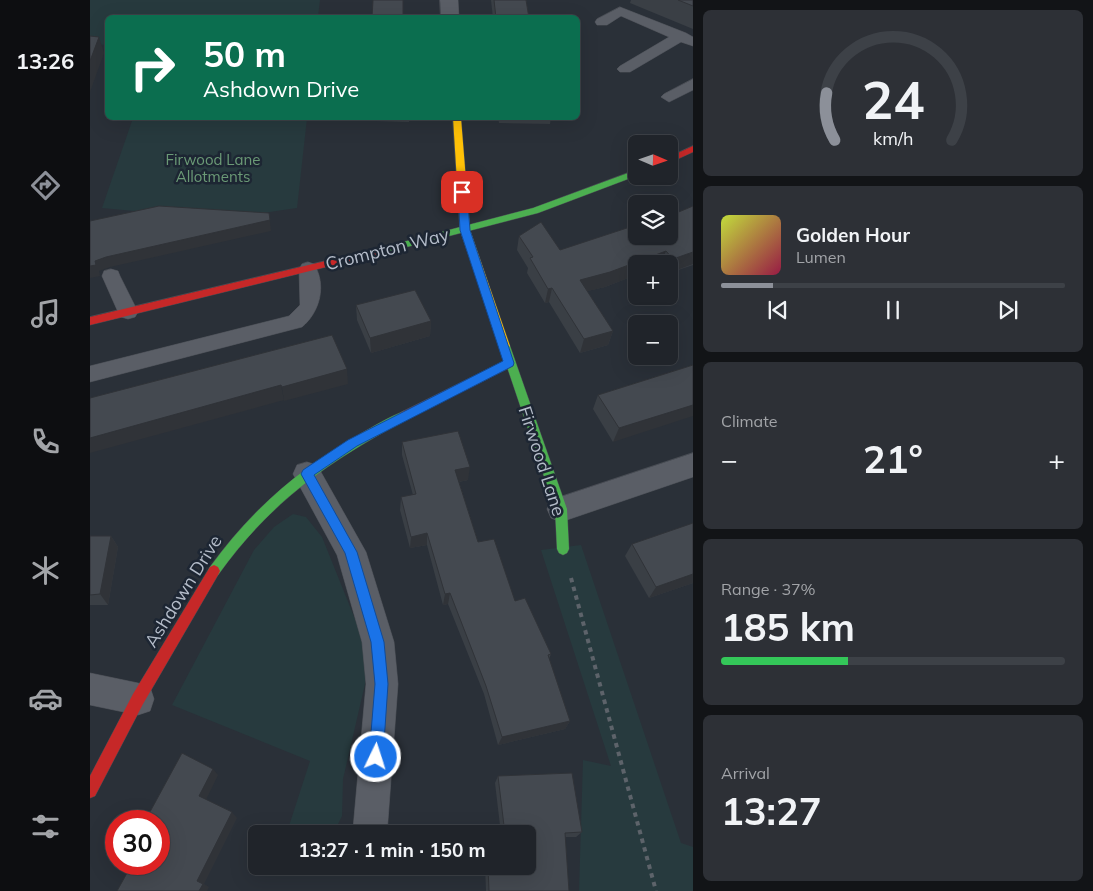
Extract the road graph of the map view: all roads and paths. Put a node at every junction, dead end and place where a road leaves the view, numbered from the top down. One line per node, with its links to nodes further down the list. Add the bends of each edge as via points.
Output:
1 (449, 0): 2 (street)
2 (450, 15)
3 (602, 22): 4 (lane, via 620,11)
4 (687, 39): 5 (lane)
5 (625, 69)
6 (693, 84): 7 (lane)
7 (669, 97)
8 (457, 120): 12 (main road, Firwood Lane)
9 (693, 149): 10 (main road)
10 (678, 156)
11 (628, 176): 12 (main road, Crompton Way, via 535,211)
12 (465, 230): 13 (main road, Crompton Way); 17 (main road, Firwood Lane)
13 (308, 269): 15 (main road, Crompton Way); 18 (lane, Crompton Way, via 311,304 306,314 295,322)
14 (111, 276): 15 (lane)
15 (128, 312): 16 (main road, Crompton Way)
16 (90, 321)
17 (509, 363): 20 (main road, Ashdown Drive, via 352,443); 21 (main road, Firwood Lane)
18 (90, 374)
19 (693, 465): 21 (street)
20 (307, 474): 24 (main road, Ashdown Drive, via 262,512 231,545); 26 (street, via 350,552 378,642 382,684)
21 (561, 508): 22 (main road, Firwood Lane)
22 (563, 549): 27 (path)
23 (90, 689): 24 (street)
24 (138, 699): 25 (main road, Ashdown Drive)
25 (90, 791)
26 (371, 825)
27 (656, 891)

